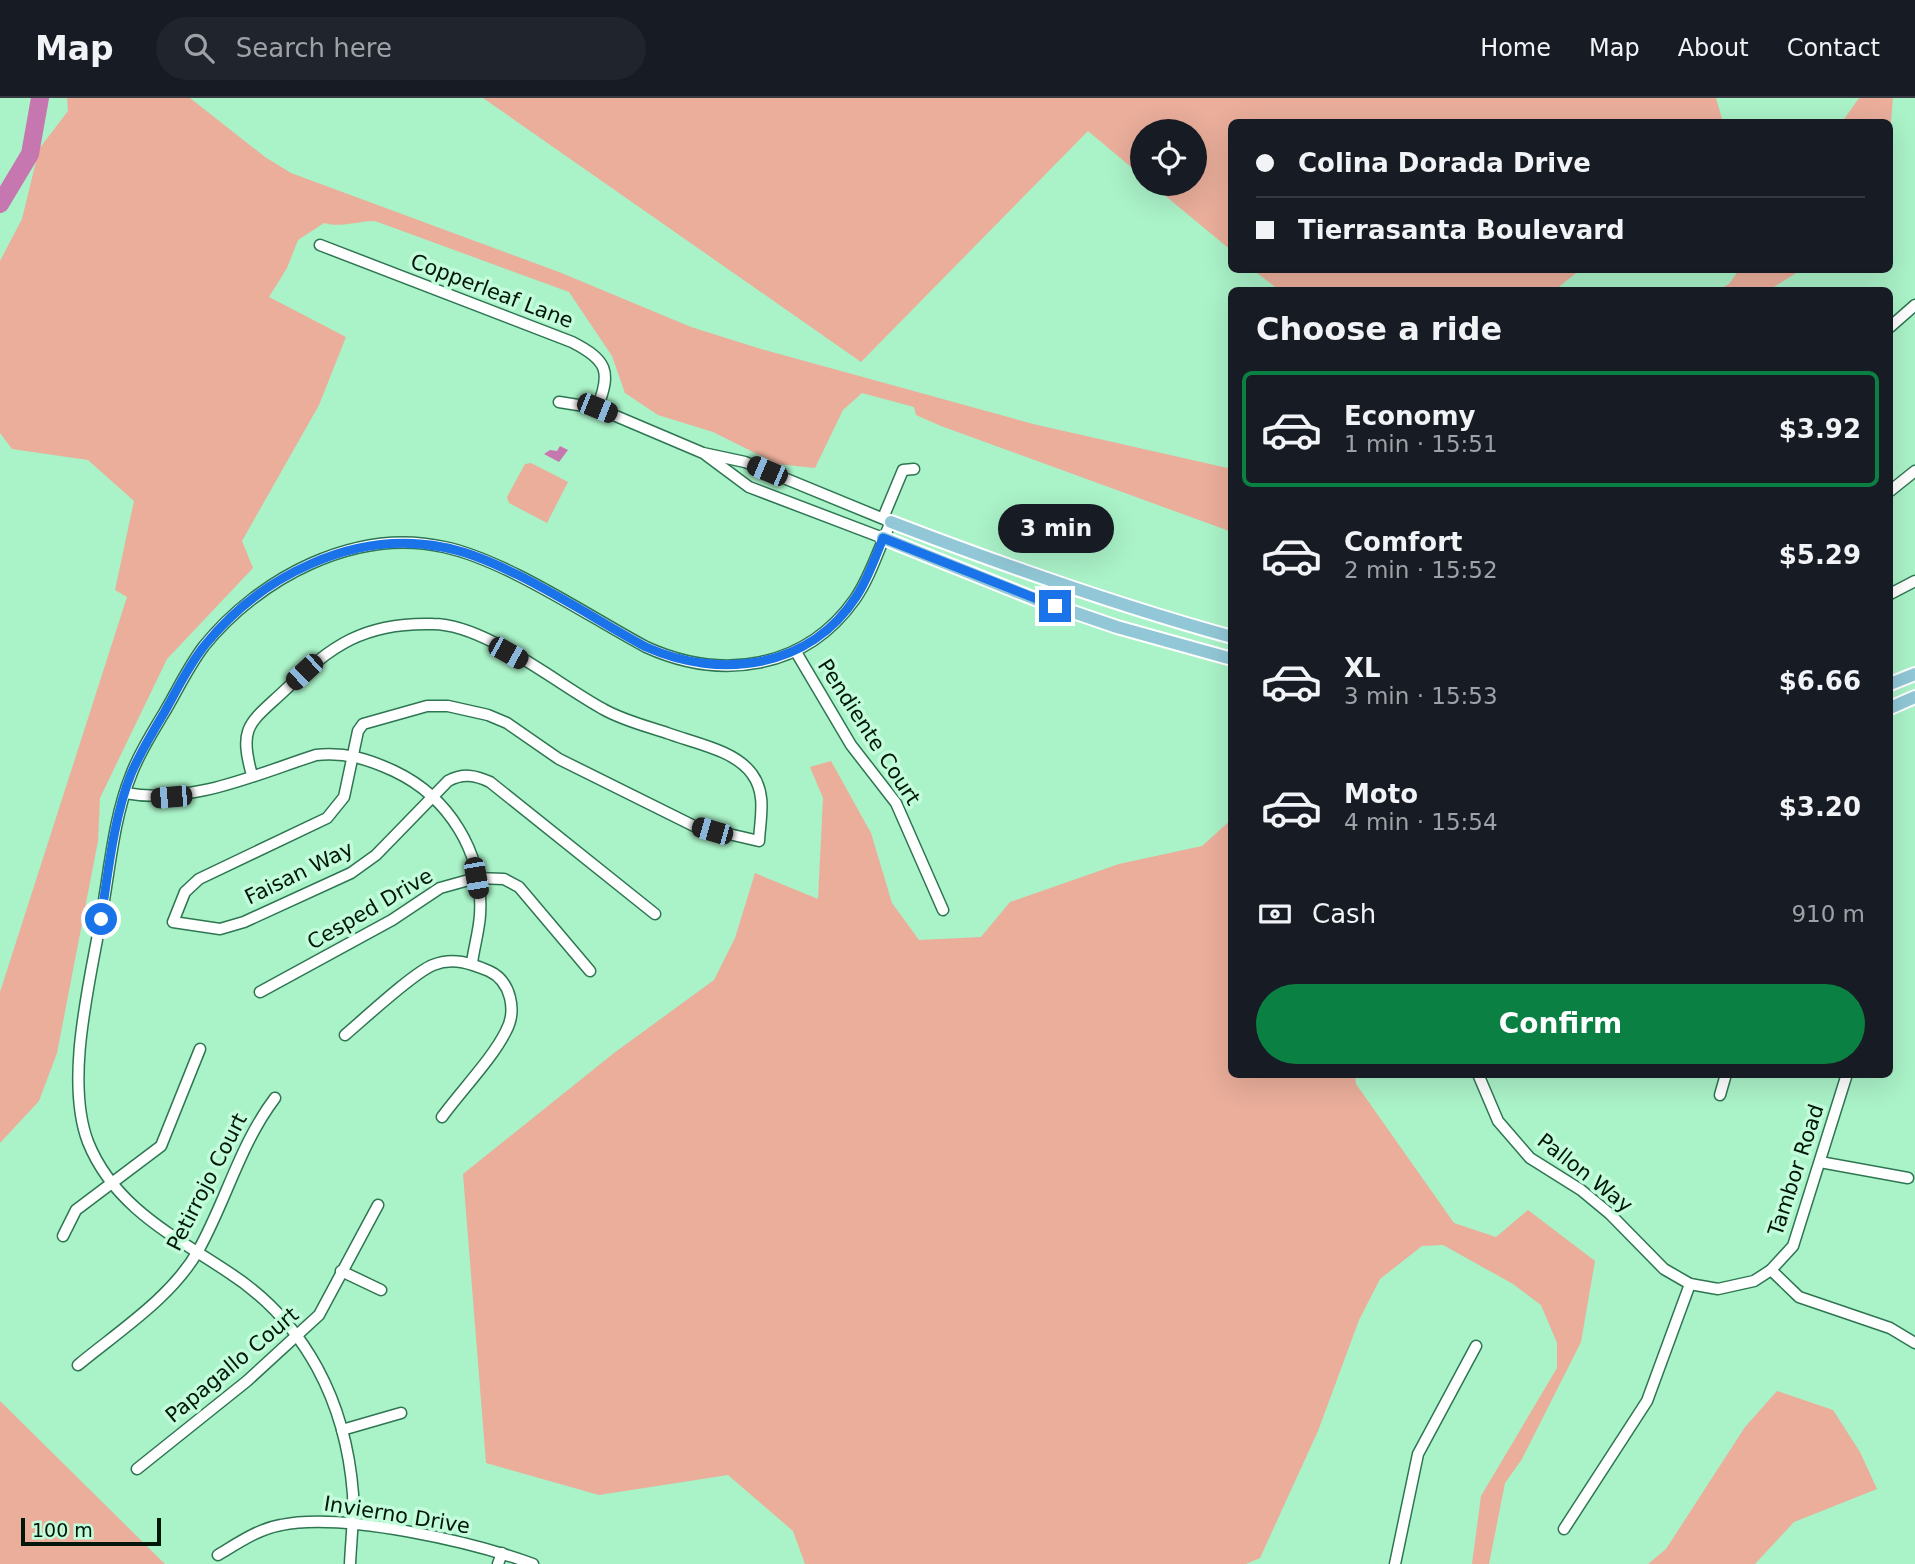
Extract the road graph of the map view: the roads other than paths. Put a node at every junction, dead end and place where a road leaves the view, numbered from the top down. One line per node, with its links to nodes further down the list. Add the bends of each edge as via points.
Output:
1 (320, 245): 5 (street, Copperleaf Lane, via 593,352 605,368 606,385)
2 (1915, 305): 3 (street)
3 (1893, 324)
4 (559, 402): 5 (street)
5 (597, 408): 6 (street)
6 (702, 453): 10 (street, via 745,462); 11 (street, via 749,487)
7 (914, 469): 10 (street, via 903,470)
8 (1915, 471): 9 (street)
9 (1893, 489)
10 (887, 520): 11 (street); 14 (main road, via 1065,587)
11 (883, 538): 15 (street, via 855,600); 16 (main road, via 1035,599)
12 (1915, 581): 13 (street)
13 (1893, 592)
14 (1228, 636)
15 (796, 652): 23 (street, via 757,664 710,666 665,656 493,564 445,547 374,544 313,562 237,612 193,661 141,753); 26 (street, Pendiente Court, via 851,745 896,803)
16 (1228, 658)
17 (1915, 674): 18 (main road)
18 (1893, 683)
19 (1915, 697): 20 (main road)
20 (1893, 707)
21 (352, 755): 22 (street, via 316,755); 22 (street, via 363,724 427,706 448,706 508,723 559,759 694,825 759,841 762,797 758,784 751,772 728,755 604,710 469,631 437,624 374,629 321,656 253,720 244,749); 24 (street, via 371,760); 24 (street, Faisan Way, via 344,797 327,818 199,878 185,892 173,922 220,929 351,873 376,855)
22 (252, 775): 23 (street, via 188,796 154,799)
23 (125, 793): 41 (street, via 77,1085 89,1143)
24 (432, 795): 25 (street, via 456,822); 27 (street, Faisan Way, via 457,776 476,775 490,782)
25 (476, 878): 28 (street, via 480,916); 29 (street, Cesped Drive, via 504,879 519,887); 30 (street, Cesped Drive, via 440,887 392,920)
26 (943, 910)
27 (654, 915)
28 (472, 963): 31 (street, via 449,960 430,966); 38 (street, via 497,975 508,990 512,1008 507,1031)
29 (590, 971)
30 (260, 992)
31 (345, 1035)
32 (200, 1049): 41 (street, via 161,1146)
33 (1480, 1078): 47 (street, Pallon Way, via 1498,1121 1530,1158 1581,1190 1664,1269)
34 (1725, 1078): 36 (street)
35 (1846, 1078): 39 (street, Tambor Road)
36 (1720, 1095)
37 (275, 1098): 44 (street, Petirrojo Court, via 258,1120)
38 (442, 1117)
39 (1820, 1162): 40 (street); 45 (street, Tambor Road, via 1793,1246)
40 (1908, 1178)
41 (113, 1185): 43 (street, via 76,1210); 44 (street, via 161,1230)
42 (378, 1205): 46 (street, Papagallo Court)
43 (63, 1236)
44 (197, 1252): 49 (street, via 265,1300); 52 (street, Petirrojo Court, via 165,1293)
45 (1772, 1270): 47 (street, Tambor Road, via 1743,1285 1718,1289); 50 (street, via 1799,1297 1890,1328)
46 (341, 1271): 48 (street); 49 (street, Papagallo Court, via 319,1315)
47 (1690, 1284): 57 (street, via 1647,1401)
48 (381, 1290)
49 (298, 1336): 54 (street, via 335,1402); 55 (street, Papagallo Court)
50 (1915, 1343)
51 (1476, 1346): 63 (street, via 1418,1454)
52 (78, 1365)
53 (401, 1413): 54 (street)
54 (342, 1430): 56 (street, via 352,1486)
55 (137, 1469)
56 (352, 1523): 58 (street, Invierno Drive); 59 (street, Invierno Drive, via 279,1525); 60 (street)
57 (1564, 1529)
58 (502, 1553): 61 (street); 62 (street, Invierno Drive)
59 (218, 1555)
60 (350, 1564)
61 (498, 1564)
62 (533, 1564)
63 (1395, 1564)

